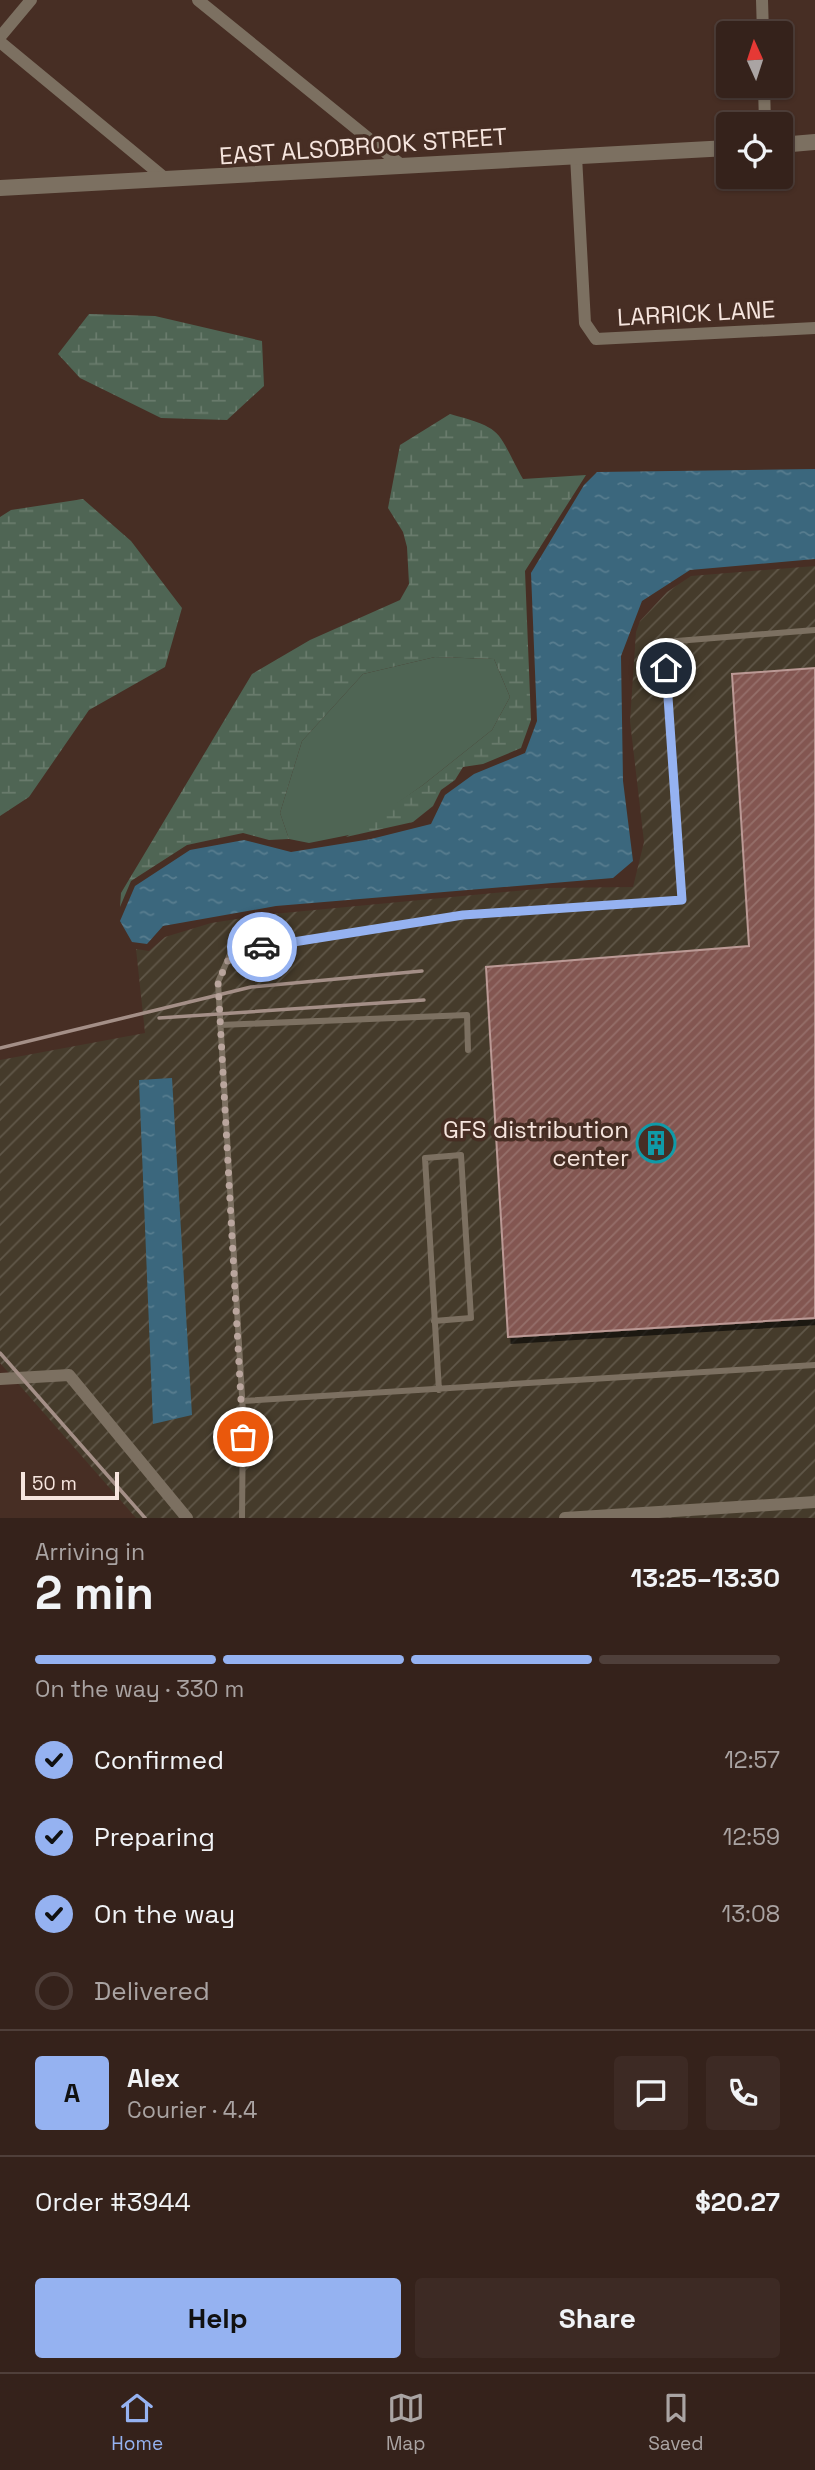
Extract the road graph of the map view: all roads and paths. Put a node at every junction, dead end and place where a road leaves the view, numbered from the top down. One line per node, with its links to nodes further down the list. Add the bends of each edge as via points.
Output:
1 (31, 0): 5 (street)
2 (198, 0): 11 (street)
3 (762, 0): 4 (street)
4 (763, 21)
5 (0, 37)
6 (0, 42): 12 (street)
7 (815, 142): 8 (street)
8 (793, 144)
9 (716, 149): 10 (street, EAST ALSOBROOK STREET)
10 (576, 156): 11 (street, EAST ALSOBROOK STREET); 14 (street, LARRICK LANE, via 585,323 596,339)
11 (400, 164): 12 (street, EAST ALSOBROOK STREET)
12 (167, 181): 13 (street, EAST ALSOBROOK STREET)
13 (0, 188)
14 (815, 328)
15 (815, 630): 16 (lane, via 664,642 682,900 463,915 232,952 218,982)
16 (220, 1026): 17 (lane, via 467,1015); 22 (lane)
17 (468, 1050)
18 (434, 1321): 18 (lane, via 425,1157 461,1155 471,1318); 21 (lane)
19 (815, 1365): 21 (lane)
20 (0, 1379): 24 (street, via 69,1375)
21 (439, 1390): 22 (lane)
22 (243, 1401): 25 (lane)
23 (815, 1502): 26 (street)
24 (187, 1518)
25 (242, 1518)
26 (565, 1518)

